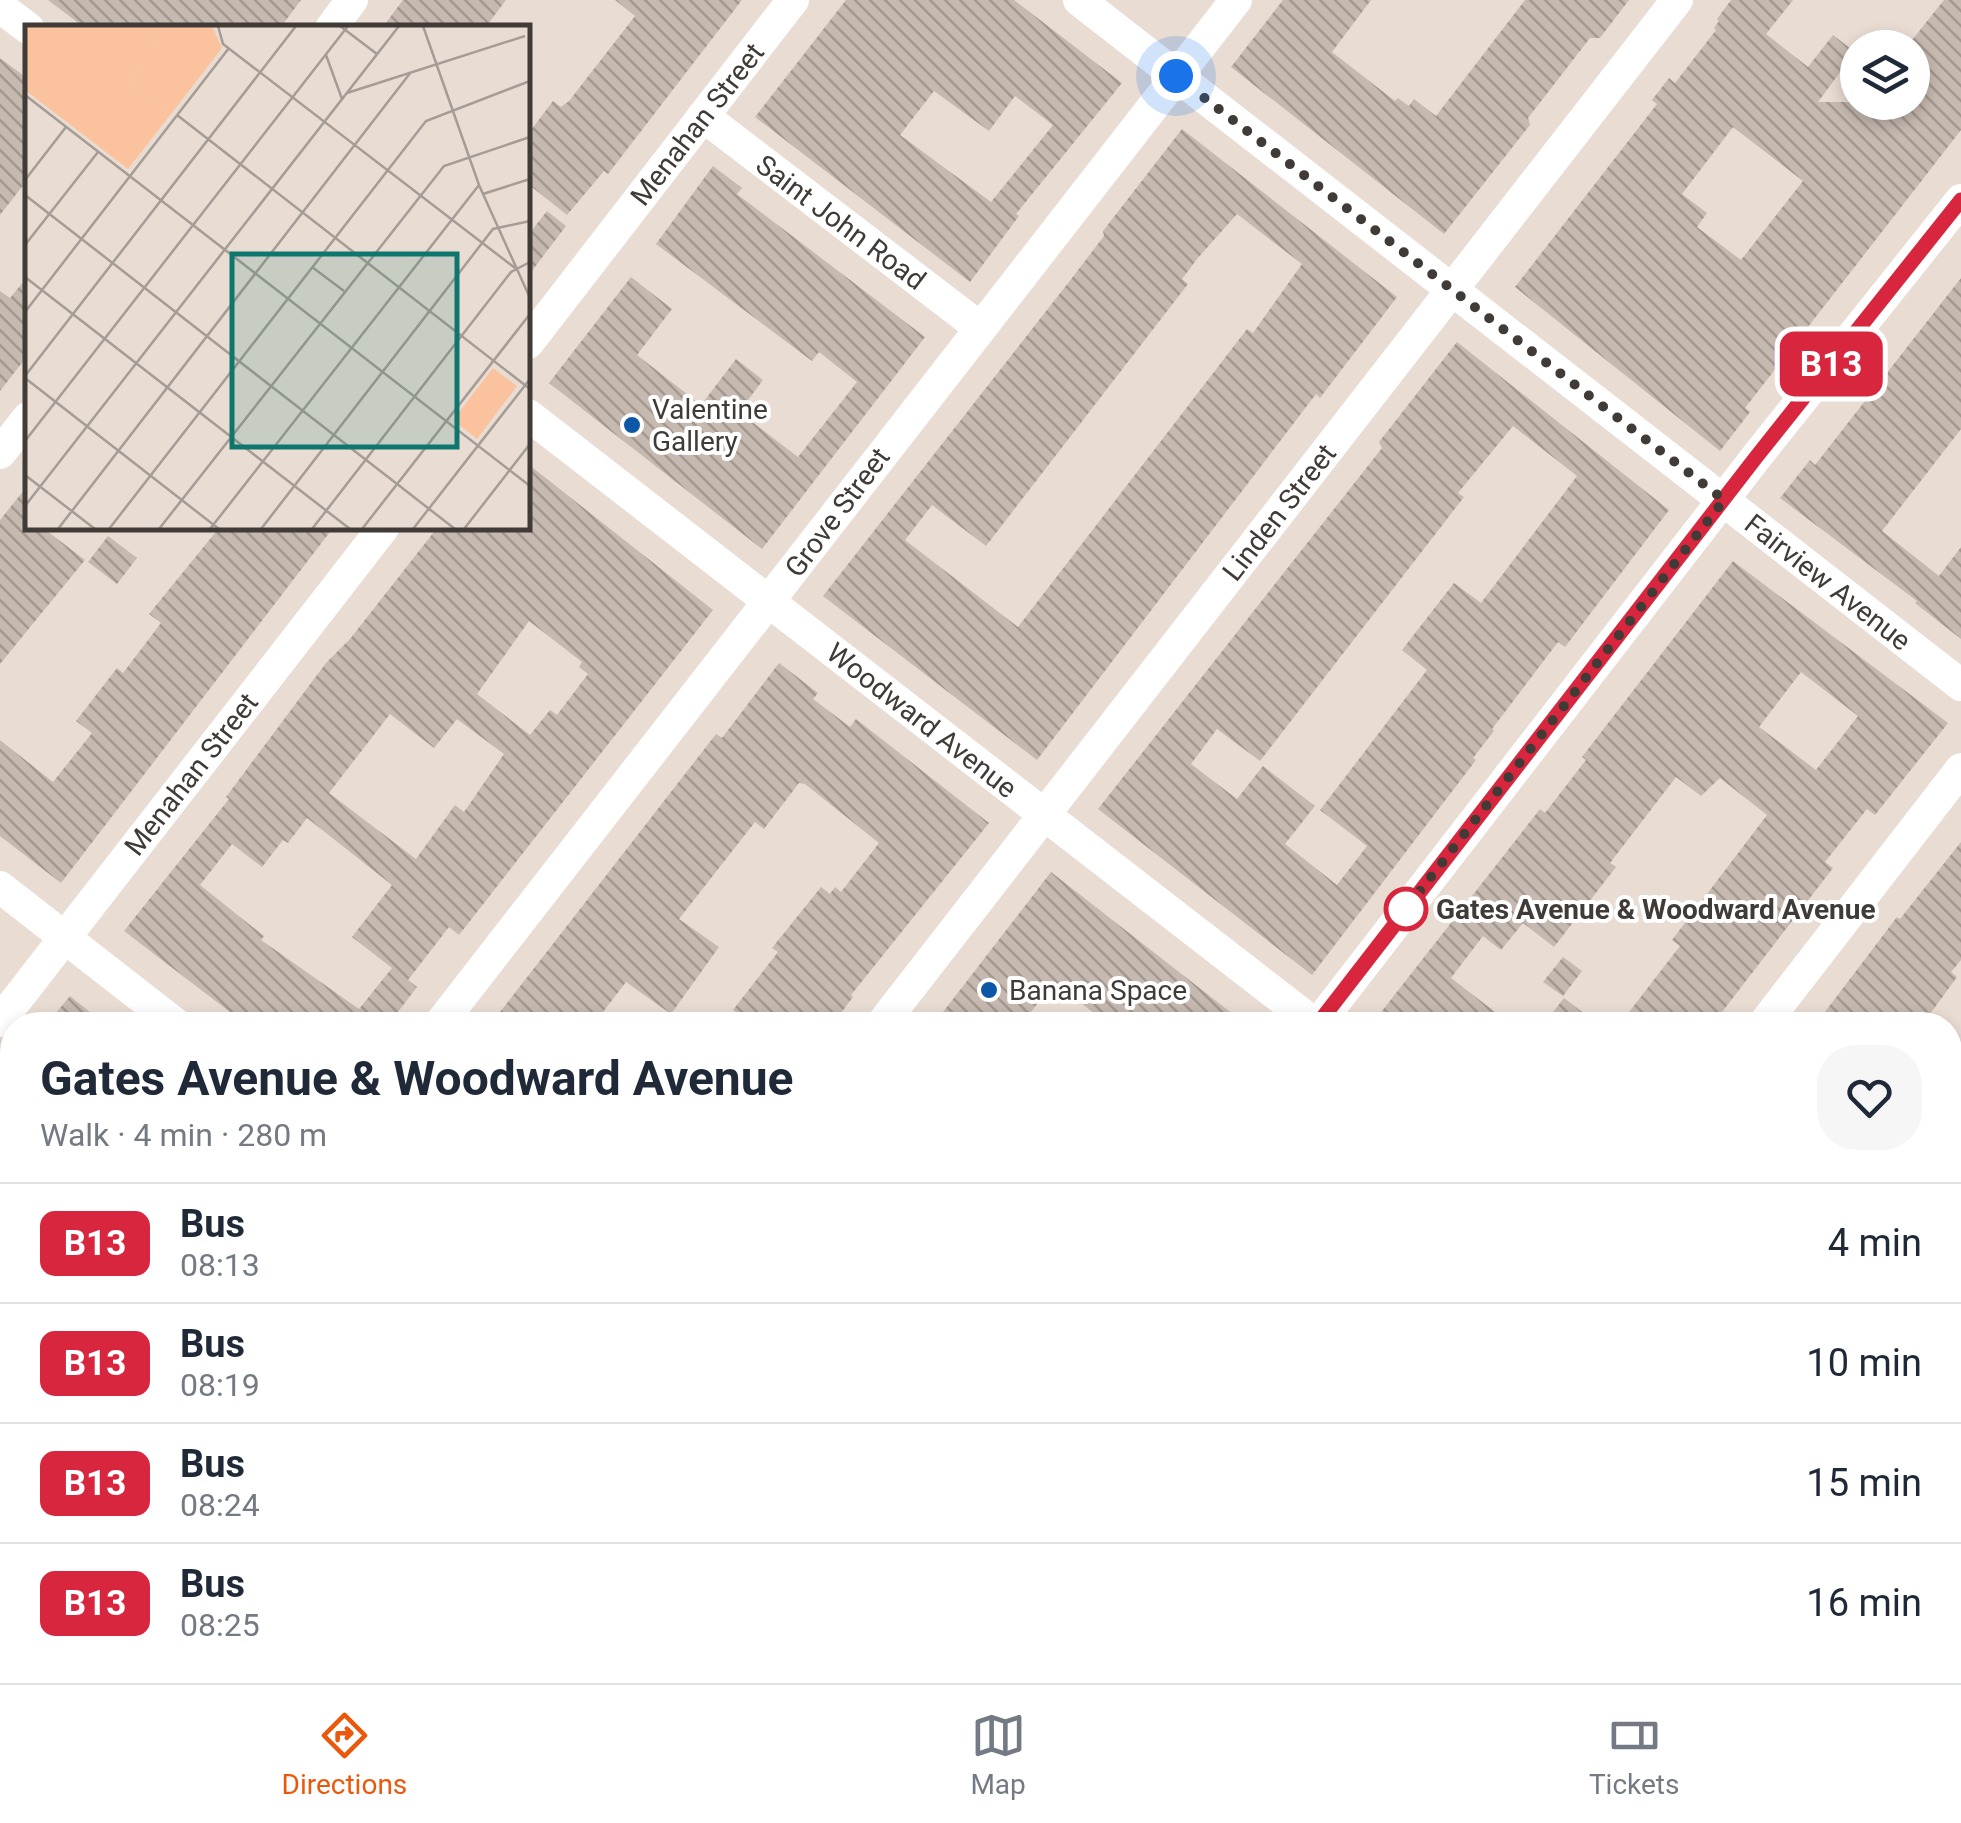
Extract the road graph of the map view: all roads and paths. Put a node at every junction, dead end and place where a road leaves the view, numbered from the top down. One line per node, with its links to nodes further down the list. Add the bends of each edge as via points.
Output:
1 (352, 0): 7 (street)
2 (793, 0): 10 (street, Menahan Street)
3 (1080, 0): 9 (street, Fairview Avenue)
4 (1236, 0): 9 (street, Grove Street)
5 (1677, 0): 12 (street, Linden Street)
6 (0, 7): 8 (street)
7 (333, 25)
8 (25, 26)
9 (1176, 76): 12 (street, Fairview Avenue); 13 (street, Grove Street)
10 (703, 116): 13 (street, Saint John Road); 14 (street, Menahan Street)
11 (1961, 200): 18 (street)
12 (1452, 290): 18 (street, Fairview Avenue); 23 (street, Linden Street)
13 (979, 327): 20 (street, Grove Street)
14 (530, 340)
15 (530, 417): 20 (street, Woodward Avenue)
16 (25, 422): 17 (street)
17 (0, 453)
18 (1724, 500): 21 (street, Fairview Avenue); 31 (street)
19 (381, 530): 25 (street, Menahan Street)
20 (768, 601): 23 (street, Woodward Avenue); 28 (street, Grove Street)
21 (1961, 685)
22 (1961, 769): 32 (street)
23 (1044, 815): 29 (street, Linden Street); 30 (street, Woodward Avenue)
24 (0, 888): 25 (street)
25 (65, 938): 26 (street, Menahan Street); 27 (street)
26 (7, 1012)
27 (160, 1012)
28 (448, 1012)
29 (891, 1012)
30 (1299, 1012)
31 (1326, 1012)
32 (1773, 1012)

